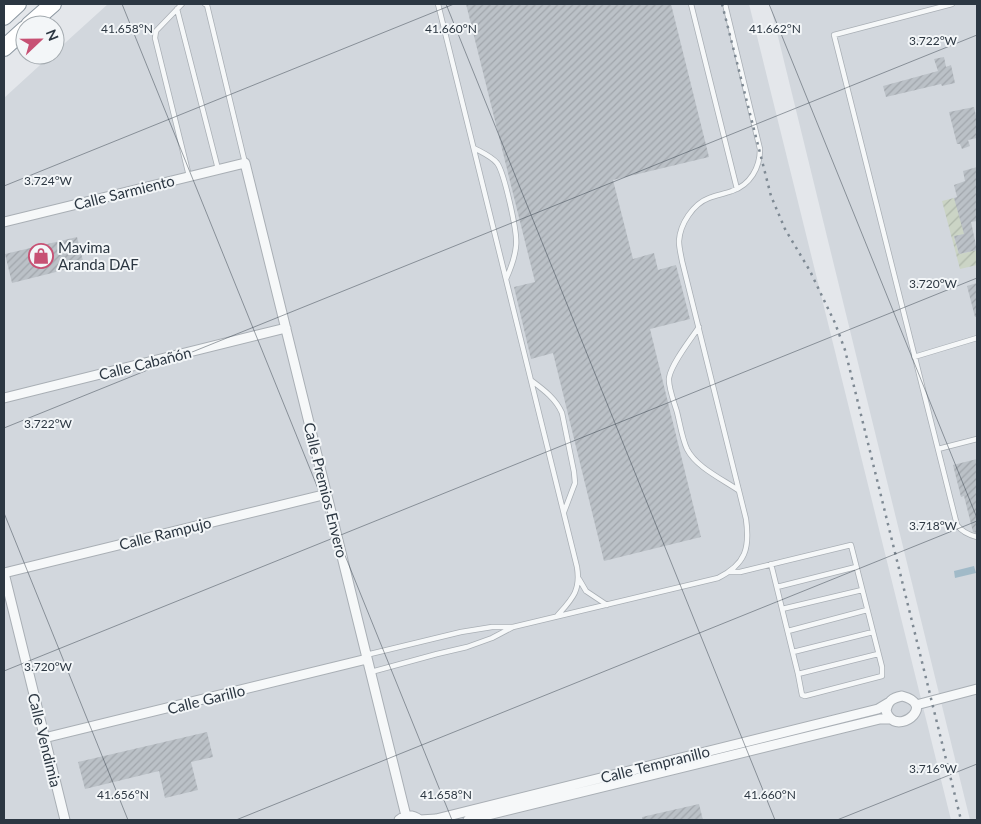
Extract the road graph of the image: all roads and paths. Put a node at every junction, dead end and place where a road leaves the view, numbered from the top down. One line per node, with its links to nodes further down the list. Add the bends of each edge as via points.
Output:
1 (18, 4): 11 (highway)
2 (53, 4): 10 (highway)
3 (182, 4): 9 (lane)
4 (205, 4): 15 (lane)
5 (438, 4): 14 (lane)
6 (692, 4): 18 (lane)
7 (725, 4): 18 (lane, via 760,149 756,169 748,182)
8 (952, 4): 24 (lane, via 834,35)
9 (177, 8): 16 (lane); 17 (lane, via 156,31 155,38)
10 (40, 15)
11 (4, 17)
12 (15, 38): 13 (highway)
13 (4, 48)
14 (474, 148): 20 (lane); 20 (lane, via 497,163 512,212 516,246)
15 (245, 162): 16 (street, Calle Sarmiento); 22 (street, Calle Premios Envero)
16 (218, 169): 17 (street, Calle Sarmiento)
17 (189, 176): 19 (street, Calle Sarmiento)
18 (737, 189): 21 (lane, via 699,204 681,229 682,261)
19 (4, 222)
20 (506, 279): 25 (lane)
21 (698, 327): 29 (lane); 29 (lane, via 674,365 669,378 671,392 692,458)
22 (286, 328): 26 (street, Calle Cabañón); 30 (street, Calle Premios Envero)
23 (977, 338): 24 (lane)
24 (914, 357): 28 (lane)
25 (531, 380): 31 (lane); 31 (lane, via 554,399 562,413 574,472 572,492)
26 (4, 398)
27 (977, 439): 28 (lane)
28 (938, 449): 32 (lane, via 957,525 966,534)
29 (739, 490): 35 (lane, via 746,519 747,546)
30 (327, 494): 36 (street, Calle Rampujo); 49 (street, Calle Premios Envero)
31 (564, 512): 37 (lane)
32 (977, 537)
33 (771, 564): 34 (lane, via 851,545); 35 (lane); 38 (lane)
34 (856, 567): 38 (lane); 39 (lane)
35 (728, 572): 40 (lane, via 718,578)
36 (4, 573): 56 (street, Calle Vendimia)
37 (578, 578): 40 (lane, via 586,591); 43 (lane, via 574,596)
38 (777, 587): 41 (lane)
39 (862, 590): 41 (lane); 42 (lane)
40 (607, 605): 43 (lane)
41 (782, 609): 45 (lane)
42 (867, 610): 45 (lane); 46 (lane)
43 (556, 617): 44 (lane)
44 (513, 627): 49 (lane, via 461,632); 50 (lane, via 467,647)
45 (788, 631): 47 (lane)
46 (873, 632): 47 (lane); 48 (lane)
47 (793, 652): 51 (lane)
48 (878, 654): 51 (lane); 51 (lane, via 882,676 805,696 802,695)
49 (367, 657): 50 (street, Calle Premios Envero); 56 (street, Calle Garillo)
50 (371, 672): 57 (street, Calle Premios Envero)
51 (798, 674)
52 (977, 689): 54 (street)
53 (888, 703): 54 (street, via 902,696 911,698); 55 (street, via 886,711); 59 (street, Calle Tempranillo, via 878,709 436,819)
54 (916, 705): 55 (street, via 916,713 909,720 898,722)
55 (890, 719): 60 (street, Calle Tempranillo)
56 (44, 738): 58 (street, Calle Vendimia)
57 (403, 818): 59 (street, via 411,816)
58 (65, 820)
59 (420, 820)
60 (468, 820)

